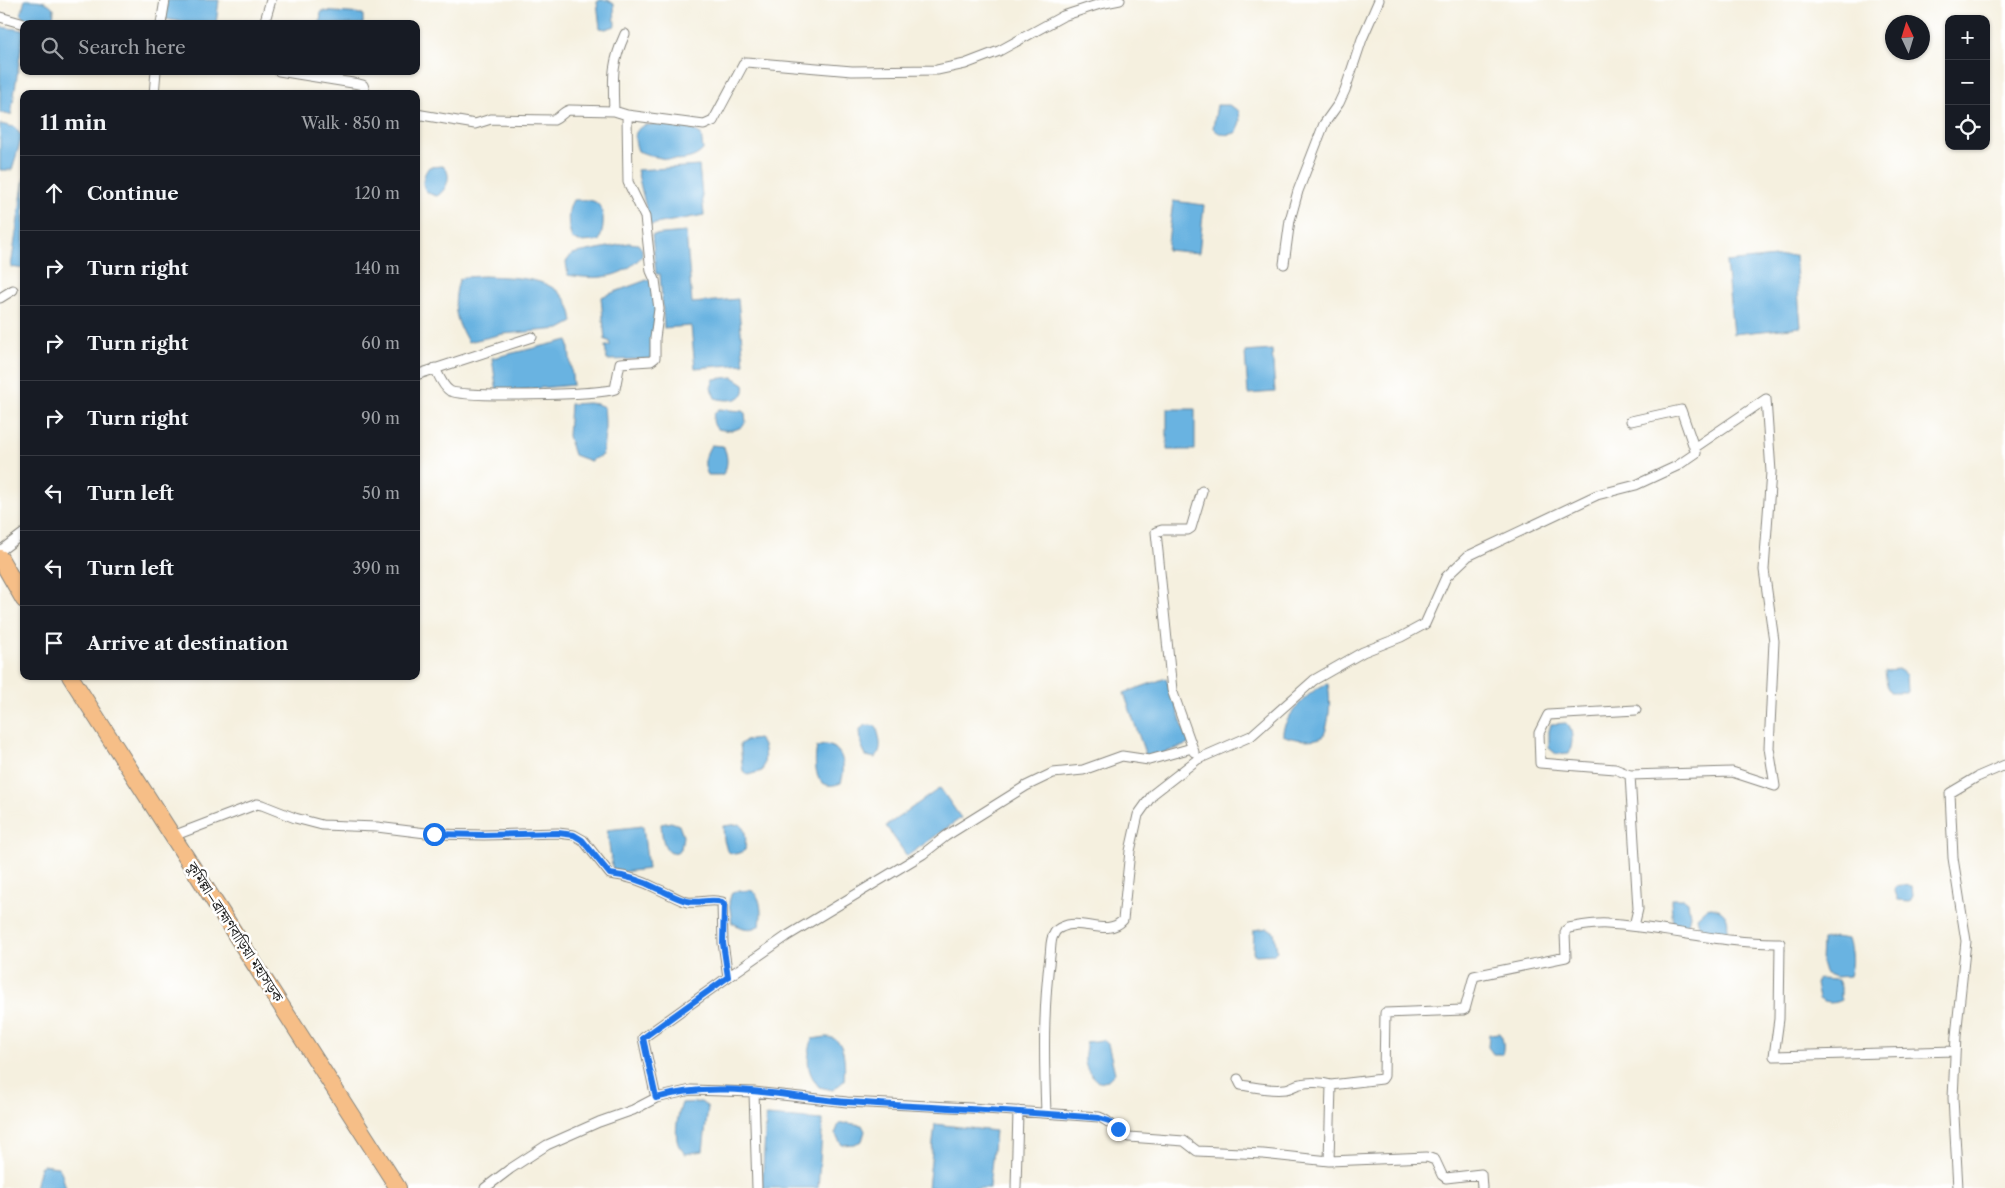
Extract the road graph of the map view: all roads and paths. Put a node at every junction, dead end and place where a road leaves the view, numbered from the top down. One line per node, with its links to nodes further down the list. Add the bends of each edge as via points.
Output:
1 (165, 0): 6 (street)
2 (271, 0): 7 (street)
3 (1120, 0): 16 (street, via 1063,16 999,51 937,70 852,71 746,62 709,124)
4 (1379, 0): 17 (street, via 1345,90 1324,124 1298,192 1290,220)
5 (0, 17): 8 (street)
6 (162, 20)
7 (265, 20)
8 (20, 23)
9 (625, 34): 14 (street, via 617,51 613,72)
10 (156, 75): 12 (street)
11 (304, 75): 13 (street, via 359,84)
12 (154, 90)
13 (365, 90)
14 (614, 111): 15 (street, via 569,110 554,120 491,119 475,124); 16 (street)
15 (420, 115)
16 (627, 115): 21 (street, via 628,182 644,217 659,308 654,360 620,363 615,389 583,394 456,392 446,387)
17 (1284, 264)
18 (13, 290): 19 (street)
19 (0, 298)
20 (532, 337): 21 (street)
21 (435, 368): 22 (street)
22 (420, 374)
23 (1631, 421): 24 (street, via 1681,410)
24 (1694, 448): 33 (street, via 1696,453 1678,466 1636,485 1597,495 1468,556 1446,577 1425,624 1363,652 1314,680 1251,736); 35 (street, via 1766,399 1771,472 1764,570 1774,641 1769,748 1775,786 1732,772)
25 (1202, 491): 32 (street, via 1191,528 1156,532 1172,690)
26 (20, 536): 27 (street)
27 (0, 550)
28 (0, 558): 29 (highway)
29 (20, 593)
30 (73, 680): 36 (highway, কুমিল্লা–ব্রাহ্মণবাড়িয়া মহাসড়ক)
31 (1636, 710): 35 (street, via 1548,716 1538,733 1540,763 1615,770)
32 (1192, 748): 33 (street); 38 (street, via 1155,760 1122,756 1083,770 1053,773 1026,786 923,854 787,936)
33 (1198, 759): 45 (street, via 1153,794 1138,815 1130,851 1123,920 1118,926 1109,928 1069,924 1060,927 1053,935 1047,979 1044,1051)
34 (2005, 765): 39 (street, via 1950,793 1953,858 1966,941)
35 (1630, 775): 37 (street, via 1638,909)
36 (173, 836): 38 (street, via 257,804 322,824 434,834 574,835 610,874 658,888 678,899 722,902); 47 (highway, কুমিল্লা–ব্রাহ্মণবাড়িয়া মহাসড়ক)
37 (1634, 926): 39 (street, via 1748,942 1780,943 1779,1018 1774,1056); 41 (street, via 1605,924 1569,928 1565,933 1566,957 1474,976 1466,1009 1385,1014 1382,1079)
38 (728, 977): 43 (street, via 643,1038)
39 (1955, 1051): 52 (street, via 1953,1098)
40 (1238, 1079): 41 (street, via 1241,1085 1285,1090 1305,1084 1324,1082)
41 (1331, 1085): 46 (street)
42 (754, 1092): 43 (street, via 691,1090); 44 (street, via 847,1102); 49 (street)
43 (656, 1098): 48 (street, via 547,1145)
44 (1018, 1112): 45 (street); 50 (street)
45 (1046, 1113): 46 (street, via 1099,1118 1109,1121 1128,1137 1184,1140 1197,1151)
46 (1329, 1161): 51 (street, via 1433,1158 1443,1177 1481,1174)
47 (398, 1188)
48 (486, 1188)
49 (756, 1188)
50 (1016, 1188)
51 (1482, 1188)
52 (1958, 1188)

